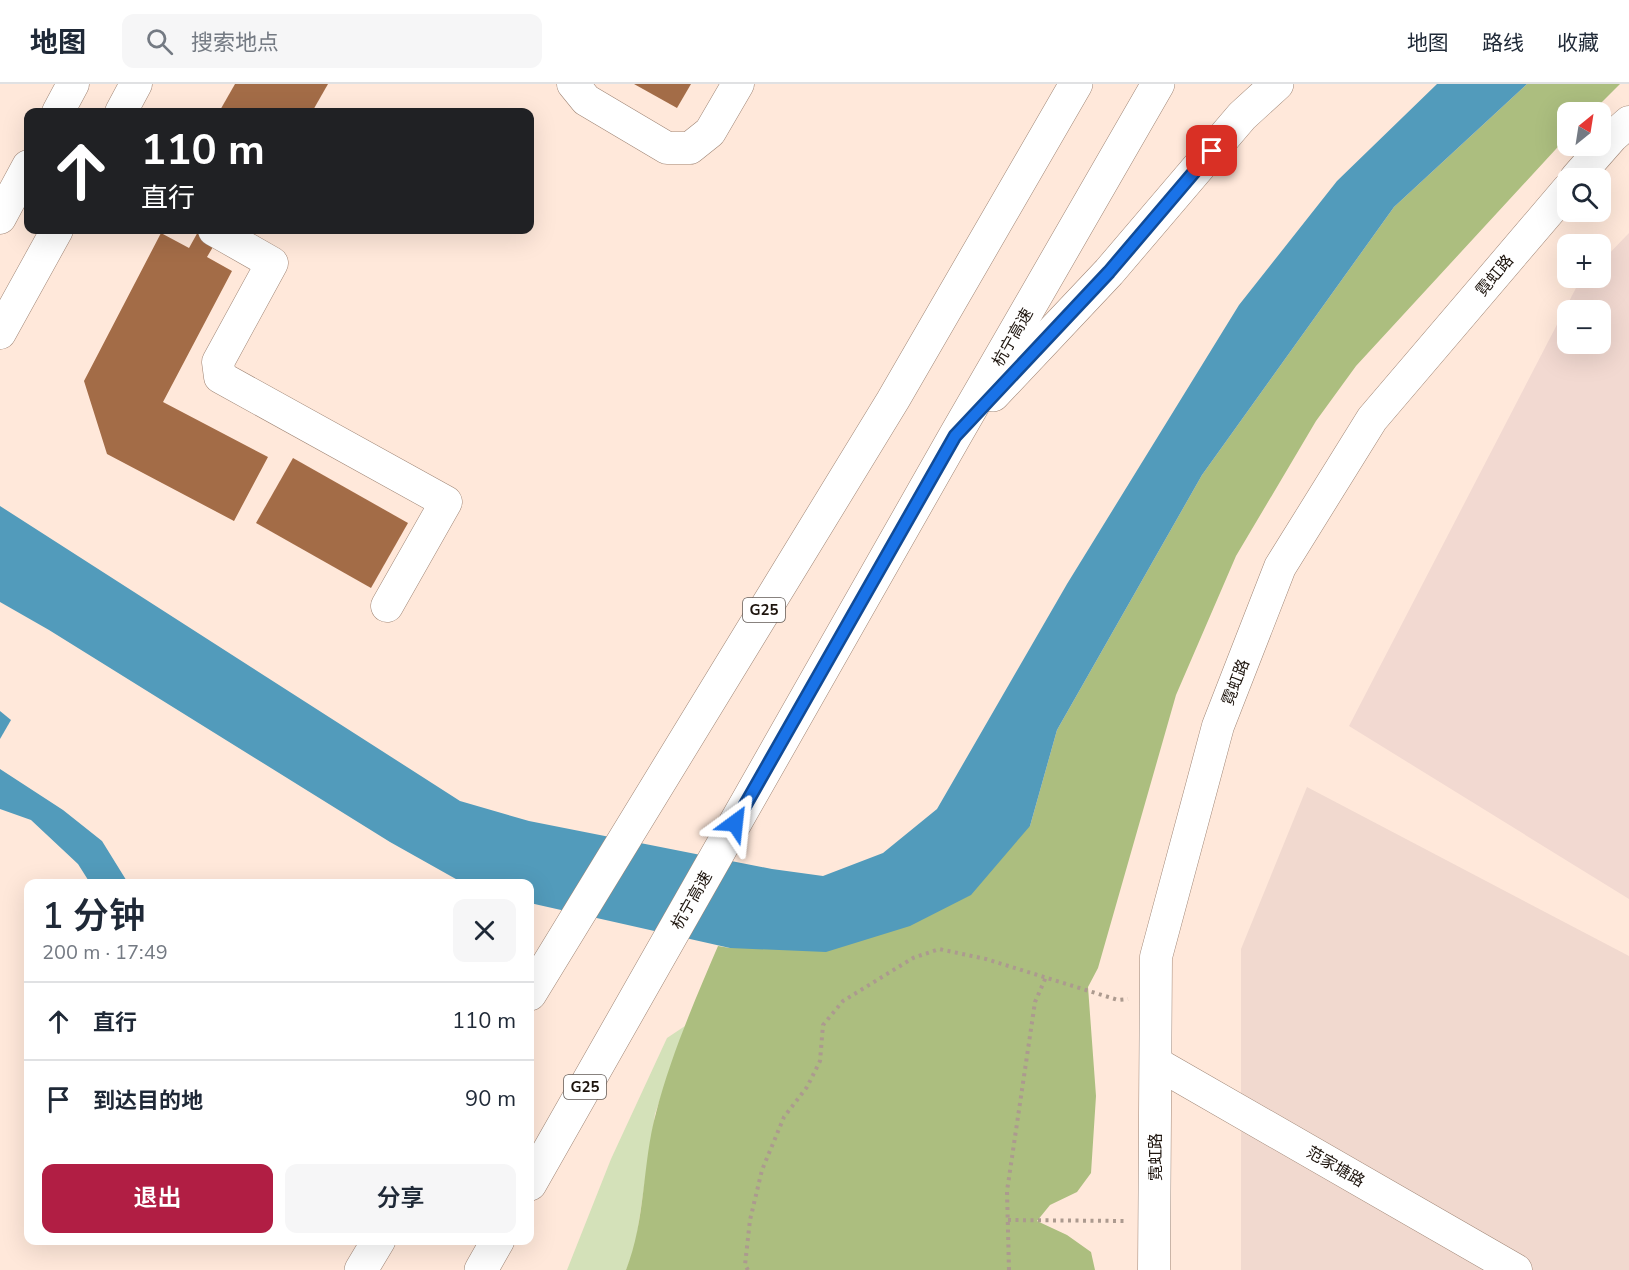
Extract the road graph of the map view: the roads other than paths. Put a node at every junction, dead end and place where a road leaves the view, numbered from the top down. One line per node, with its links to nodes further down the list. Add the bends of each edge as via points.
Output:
1 (73, 84): 8 (street)
2 (136, 84): 9 (street)
3 (573, 84): 4 (street, via 586,100 666,148 690,148 710,132)
4 (738, 84)
5 (1076, 84): 20 (highway, G25, via 893,399)
6 (1158, 84): 18 (highway, 杭宁高速 / G25)
7 (1277, 84): 18 (highway, via 1242,116 1109,272)
8 (60, 108)
9 (123, 108)
10 (1629, 122): 11 (street)
11 (1585, 168)
12 (24, 173): 14 (street)
13 (1557, 202): 21 (street, 霓虹路, via 1372,418 1280,567 1218,726 1156,957)
14 (0, 218)
15 (55, 234): 17 (street)
16 (221, 234): 19 (street, via 272,263 218,362 220,377 446,502)
17 (0, 333)
18 (955, 436): 22 (highway, 杭宁高速 / G25)
19 (387, 606)
20 (534, 988)
21 (1155, 1063): 27 (street, 霓虹路); 28 (street, 范家塘路)
22 (534, 1177)
23 (376, 1245): 25 (highway)
24 (495, 1245): 26 (highway)
25 (361, 1270)
26 (481, 1270)
27 (1154, 1270)
28 (1516, 1270)

